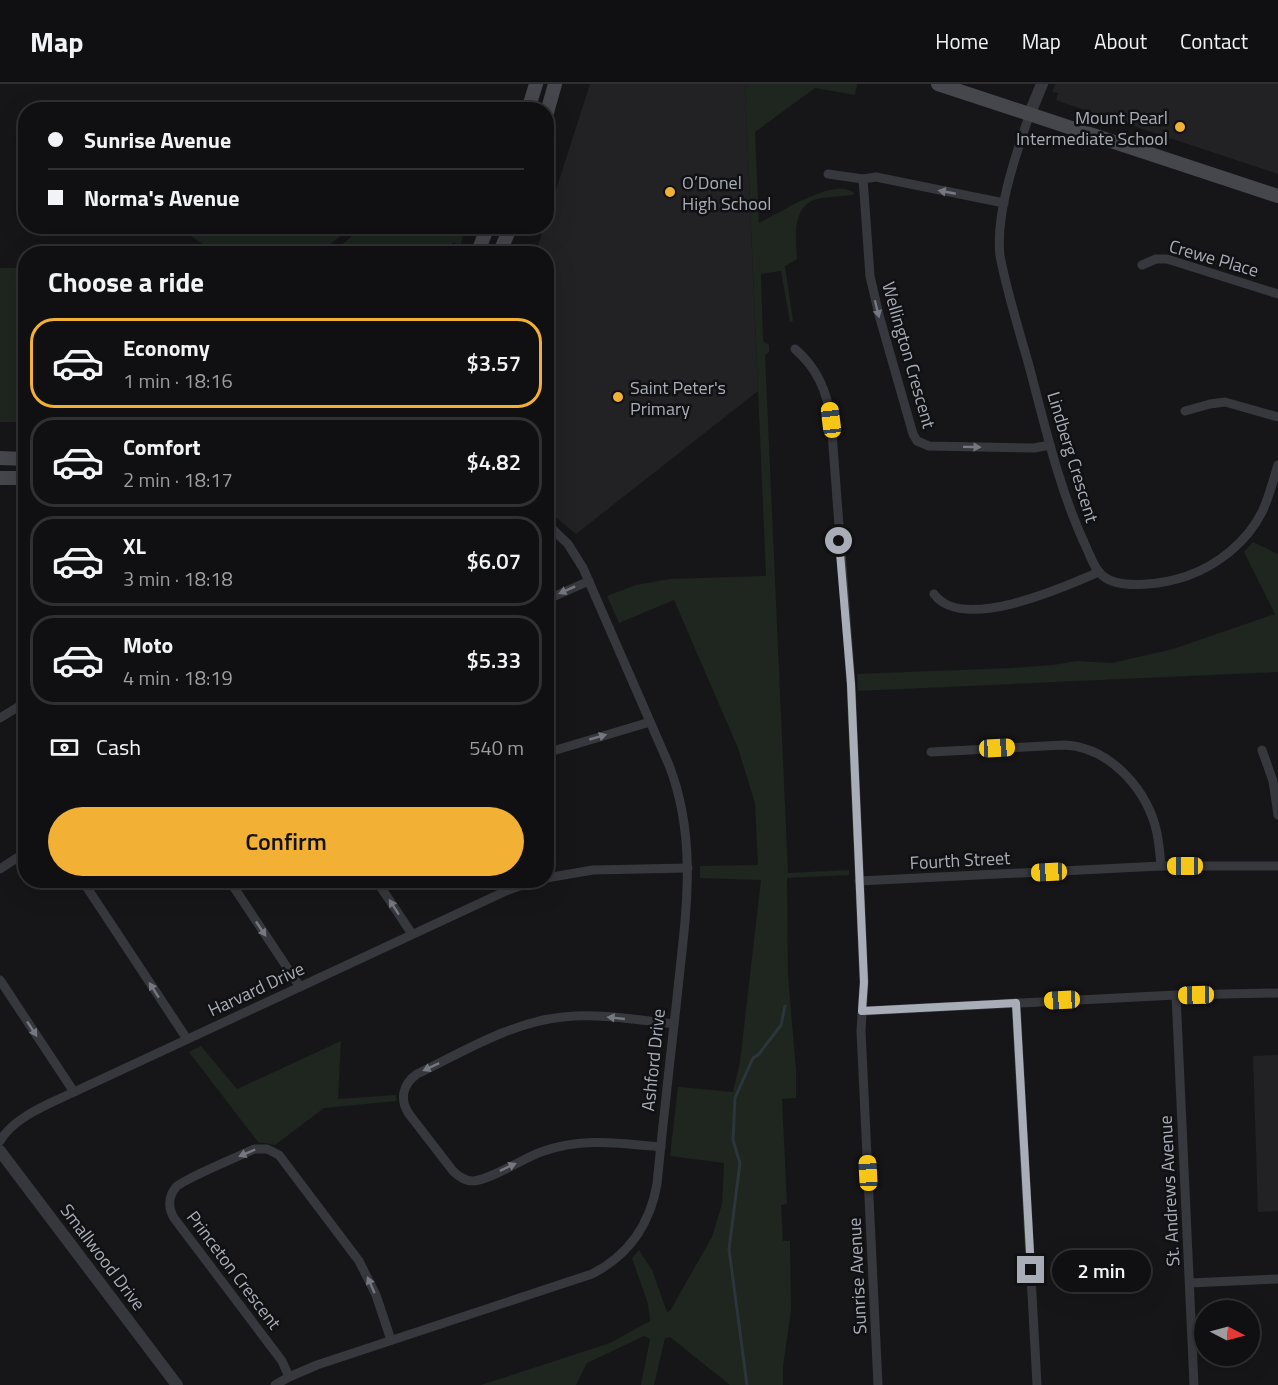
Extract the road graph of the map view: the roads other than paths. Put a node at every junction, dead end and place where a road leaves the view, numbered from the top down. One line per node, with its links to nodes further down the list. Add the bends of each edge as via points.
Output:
1 (536, 84): 5 (main road)
2 (555, 84): 6 (main road)
3 (938, 84): 7 (main road)
4 (1042, 84): 7 (street)
5 (530, 102)
6 (550, 102)
7 (1030, 113): 10 (main road); 11 (street, Lindberg Crescent)
8 (828, 174): 9 (street)
9 (863, 179): 11 (street, one-way to 9, via 876,177); 17 (street, Wellington Crescent, one-way to 17, via 872,285 914,438 929,446)
10 (1278, 196)
11 (1004, 203): 17 (street, Lindberg Crescent, via 999,234 1002,267)
12 (1142, 265): 13 (street, Crewe Place, via 1167,259)
13 (1278, 294)
14 (795, 348): 41 (street, Sunrise Avenue, via 811,364 822,384 831,420 851,684)
15 (1185, 411): 16 (street, via 1225,402)
16 (1278, 417)
17 (1050, 445): 24 (street, Lindberg Crescent, via 1070,510)
18 (0, 458): 19 (main road)
19 (18, 459)
20 (1278, 465): 24 (street, via 1258,519 1232,550 1213,564 1183,577 1149,584 1119,583)
21 (0, 478): 22 (main road)
22 (18, 478)
23 (554, 530): 25 (street, Ashford Drive, via 574,551)
24 (1099, 572): 26 (street, via 1033,599 993,607 956,608)
25 (589, 582): 27 (street, one-way to 27); 30 (street, Ashford Drive)
26 (934, 594)
27 (554, 597)
28 (18, 707): 29 (street)
29 (0, 718)
30 (650, 722): 32 (street, one-way to 30); 38 (street, Ashford Drive, via 678,794)
31 (1262, 750): 34 (street, via 1273,781)
32 (554, 751)
33 (932, 752): 36 (street, via 1063,745 1093,751 1122,772 1141,796 1155,825)
34 (1278, 815)
35 (18, 857): 39 (street)
36 (1161, 866): 37 (street, Fourth Street); 41 (street, Fourth Street)
37 (1278, 866)
38 (688, 868): 40 (street, via 600,870); 53 (street, Ashford Drive)
39 (0, 869)
40 (554, 877)
41 (859, 881): 52 (street, Sunrise Avenue)
42 (87, 888): 54 (street, one-way to 42)
43 (234, 888): 48 (street, one-way to 48)
44 (381, 888): 46 (street, one-way to 44)
45 (514, 888): 46 (street, Harvard Drive)
46 (412, 934): 48 (street, Harvard Drive)
47 (0, 980): 55 (street, one-way to 55)
48 (300, 987): 54 (street, Harvard Drive)
49 (1278, 993): 50 (street)
50 (1176, 995): 51 (street); 60 (street, St. Andrews Avenue)
51 (1016, 1003): 52 (street); 66 (street)
52 (862, 1011): 65 (street, Sunrise Avenue)
53 (674, 1024): 57 (street, Ashford Drive); 57 (street, one-way to 57, via 585,1016 532,1023 417,1074 406,1085 403,1097 405,1108 453,1171 468,1181 483,1179 541,1152 574,1143)
54 (187, 1039): 55 (street, Harvard Drive)
55 (74, 1092): 56 (street, Harvard Drive, via 6,1130)
56 (0, 1141)
57 (661, 1147): 61 (street, Ashford Drive, via 655,1194 646,1221 614,1261 584,1276)
58 (0, 1150): 63 (street, Smallwood Drive)
59 (1278, 1279): 60 (street)
60 (1190, 1283): 67 (street, St. Andrews Avenue)
61 (391, 1340): 62 (street, Ashford Drive); 62 (street, Princeton Crescent, one-way to 62, via 372,1286 354,1254 279,1155 267,1149 254,1149 179,1185 170,1198 170,1209 282,1361)
62 (289, 1377): 64 (street, Ashford Drive)
63 (177, 1385)
64 (275, 1385)
65 (878, 1385)
66 (1037, 1385)
67 (1194, 1385)

